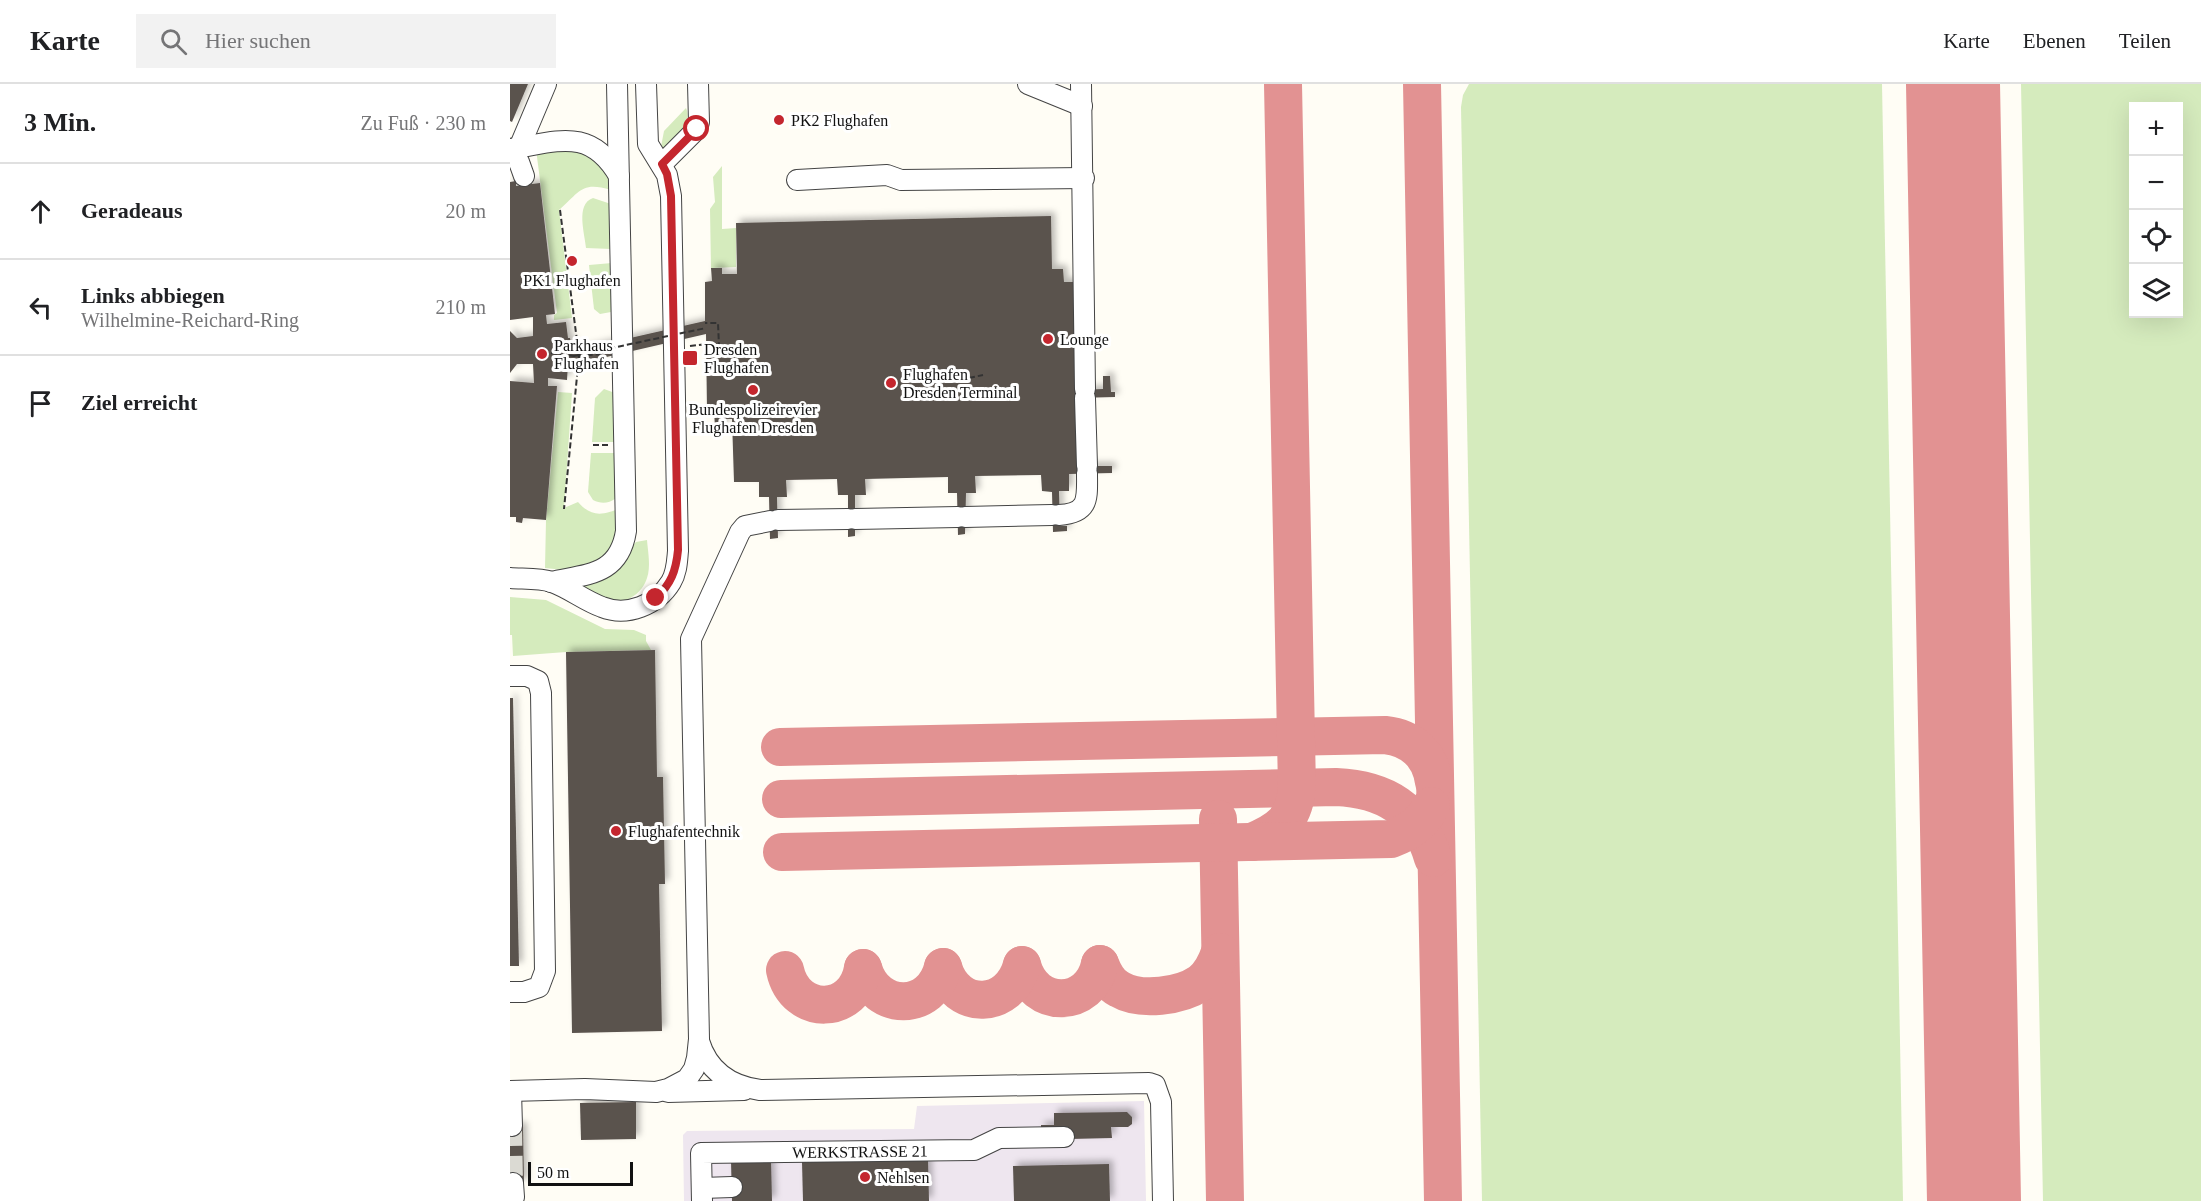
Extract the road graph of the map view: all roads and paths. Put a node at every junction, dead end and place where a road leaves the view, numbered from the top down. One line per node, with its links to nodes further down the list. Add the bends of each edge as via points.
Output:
1 (546, 84): 8 (street)
2 (617, 84): 11 (street)
3 (646, 84): 9 (street, via 648,144)
4 (698, 84): 9 (street, via 697,129)
5 (1028, 84): 7 (street)
6 (1081, 84): 7 (street)
7 (1082, 106): 12 (street)
8 (515, 142): 10 (street); 11 (street, via 585,143 601,153)
9 (662, 164): 30 (street, via 671,196 676,569 656,598 639,608 622,611 604,608)
10 (524, 176)
11 (619, 176): 30 (street, via 626,531 613,560 595,573)
12 (1084, 178): 13 (street, via 901,180 887,175); 33 (street, via 1084,506 1075,513 1056,515 774,520 745,526 691,639)
13 (797, 180)
14 (560, 210): 21 (path)
15 (705, 323): 17 (path, via 718,323 719,346)
16 (706, 328): 20 (path, bridge)
17 (690, 346)
18 (542, 352): 20 (path)
19 (613, 353): 21 (path)
20 (574, 356): 21 (path)
21 (579, 356): 28 (path)
22 (950, 368): 23 (path)
23 (938, 373)
24 (983, 375): 25 (path)
25 (969, 378)
26 (593, 445): 27 (path)
27 (617, 445)
28 (564, 509)
29 (510, 578): 30 (street)
30 (551, 582)
31 (510, 676): 32 (street, via 538,681 541,693 545,971 539,987)
32 (510, 992)
33 (699, 1039): 34 (street, via 717,1072 737,1085); 36 (street, via 694,1069 687,1079)
34 (760, 1090): 36 (street); 41 (street, via 1149,1083 1155,1085 1161,1102)
35 (511, 1091): 36 (street); 37 (street)
36 (656, 1092)
37 (512, 1126)
38 (1064, 1137): 40 (street, WERKSTRASSE 21, via 999,1138 974,1150 701,1153)
39 (732, 1187): 40 (street)
40 (702, 1195)
41 (1163, 1201)

